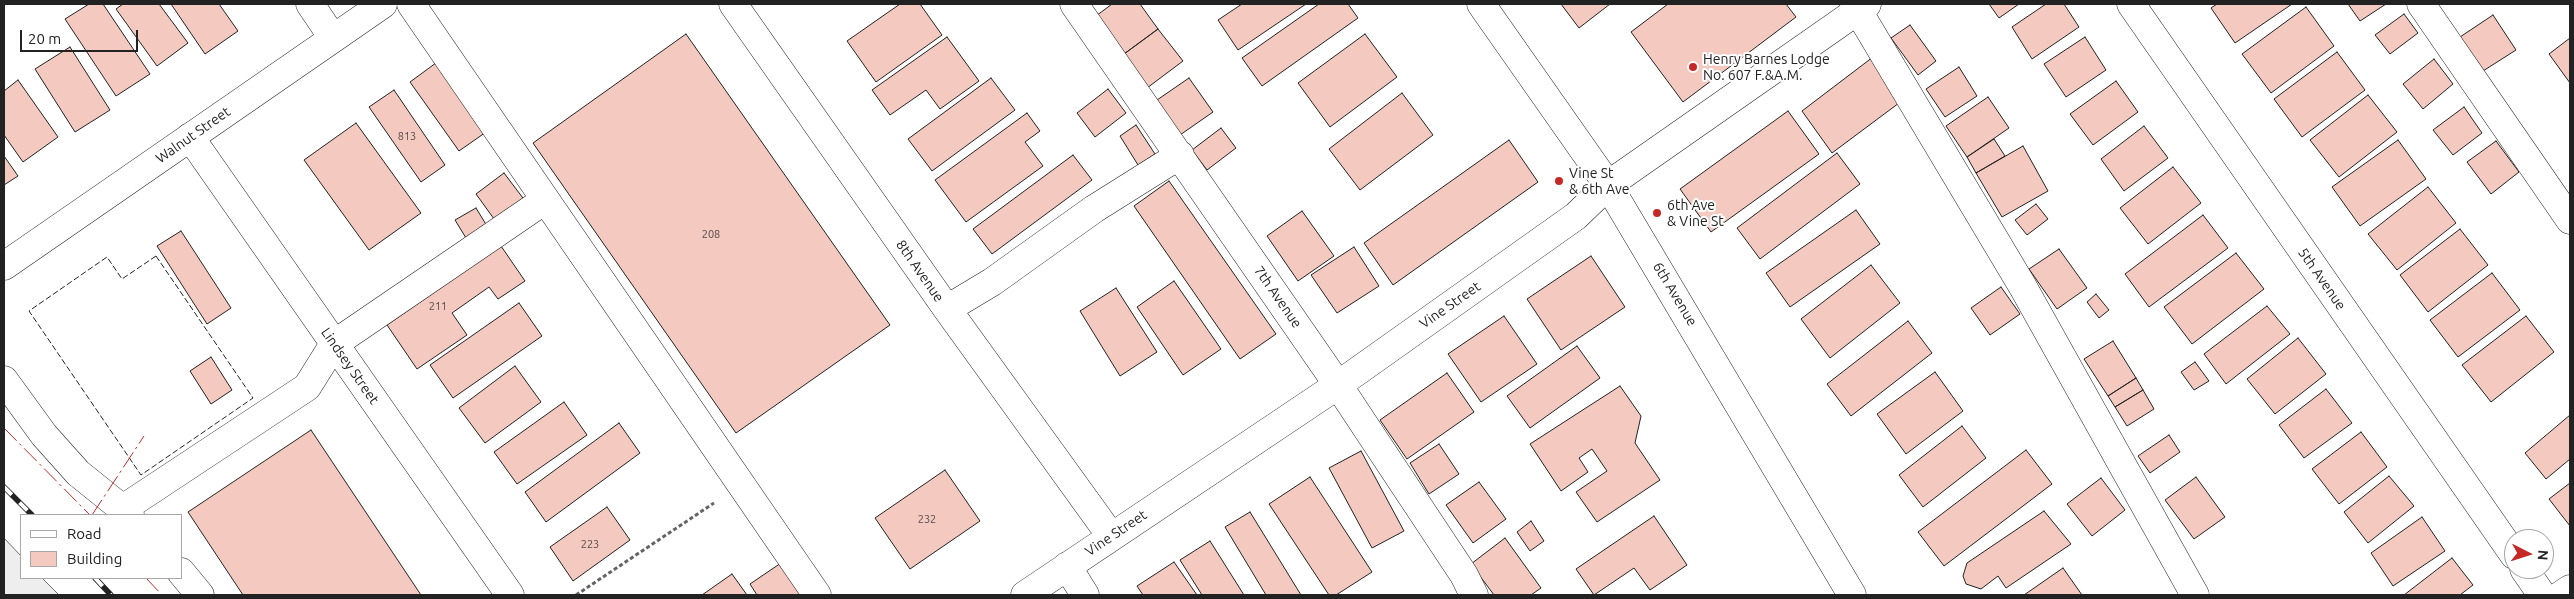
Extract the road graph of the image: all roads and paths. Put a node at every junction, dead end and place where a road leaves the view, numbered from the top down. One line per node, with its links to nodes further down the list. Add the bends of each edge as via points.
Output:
1 (310, 4): 10 (street)
2 (383, 4): 10 (street, Walnut Street)
3 (411, 4): 14 (street)
4 (733, 4): 17 (street, 8th Avenue)
5 (1074, 4): 12 (street, 7th Avenue)
6 (1481, 4): 13 (street, 6th Avenue)
7 (2131, 4): 24 (street, 5th Avenue)
8 (2421, 4): 15 (street)
9 (1860, 6): 13 (street, Vine Street); 37 (street, via 2023,287)
10 (333, 38): 11 (street, Walnut Street)
11 (190, 138): 16 (street, Walnut Street); 18 (street, Lindsey Street)
12 (1180, 155): 17 (street); 20 (street, 7th Avenue)
13 (1608, 185): 20 (street, Vine Street, via 1576,216); 36 (street, 6th Avenue)
14 (545, 200): 18 (street); 21 (street)
15 (2570, 220)
16 (4, 266)
17 (947, 309): 23 (street, 8th Avenue)
18 (334, 344): 22 (street, via 307,387); 30 (street, Lindsey Street)
19 (4, 380): 22 (street, via 44,435 78,473)
20 (1338, 384): 23 (street, Vine Street); 35 (street, 7th Avenue)
21 (742, 485): 31 (path); 32 (street)
22 (127, 512)
23 (1111, 536): 25 (street, Vine Street)
24 (2504, 541)
25 (1067, 566): 33 (street, Vine Street); 34 (street)
26 (182, 573): 29 (street)
27 (2531, 579): 38 (street)
28 (2570, 589): 39 (street)
29 (200, 595)
30 (510, 595)
31 (576, 595)
32 (817, 595)
33 (1025, 595)
34 (1085, 595)
35 (1474, 595)
36 (1852, 595)
37 (2195, 595)
38 (2542, 595)
39 (2561, 595)

